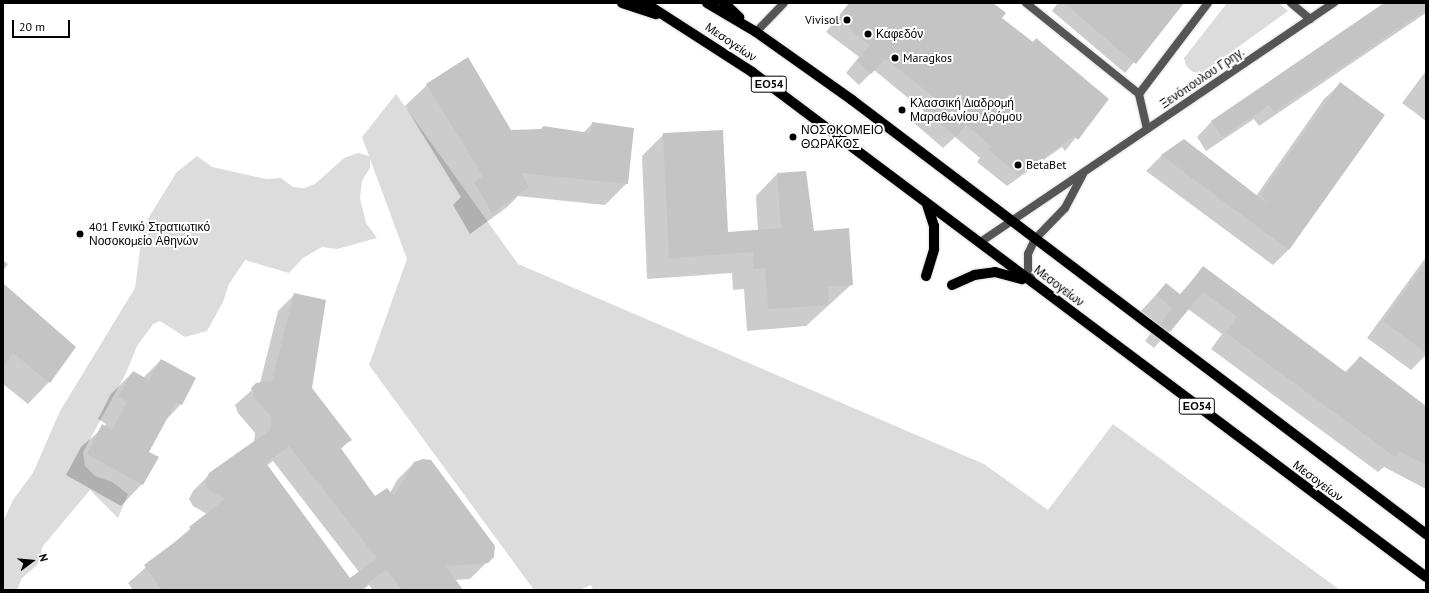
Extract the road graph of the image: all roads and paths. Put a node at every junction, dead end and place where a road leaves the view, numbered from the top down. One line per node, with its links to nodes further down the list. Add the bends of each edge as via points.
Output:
1 (622, 3): 11 (main road, Μεσογείων / ΕΟ54)
2 (646, 3): 11 (main road, Μεσογείων / ΕΟ54)
3 (707, 3): 12 (main road, Μεσογείων / ΕΟ54)
4 (724, 3): 12 (main road, Μεσογείων / ΕΟ54)
5 (784, 3): 12 (street)
6 (1026, 3): 13 (street)
7 (1208, 3): 13 (street)
8 (1292, 3): 10 (street)
9 (1334, 3): 10 (street, Ξενόπουλου Γρηγ.)
10 (1310, 19): 14 (street, Ξενόπουλου Γρηγ.)
11 (673, 20): 16 (main road, Μεσογείων / ΕΟ54, via 752,72)
12 (756, 32): 17 (main road, Μεσογείων / ΕΟ54, via 852,100)
13 (1139, 94): 14 (street)
14 (1147, 129): 15 (street, Ξενόπουλου Γρηγ.)
15 (1083, 173): 17 (street, Ξενόπουλου Γρηγ.); 18 (street, Ξενόπουλου Γρηγ., via 1065,208)
16 (927, 204): 19 (main road, Μεσογείων / ΕΟ54); 20 (main road, via 934,226 934,249)
17 (1011, 222): 18 (main road, Μεσογείων / ΕΟ54); 19 (street, Ξενόπουλου Γρηγ.)
18 (1035, 239): 21 (street, Ξενόπουλου Γρηγ., via 1028,254 1028,270); 23 (main road, Μεσογείων / ΕΟ54)
19 (979, 243): 21 (main road, Μεσογείων / ΕΟ54)
20 (926, 276)
21 (1033, 283): 22 (main road, via 1015,275 995,272 974,275); 24 (main road, Μεσογείων / ΕΟ54)
22 (952, 285)
23 (1426, 534)
24 (1426, 577)

